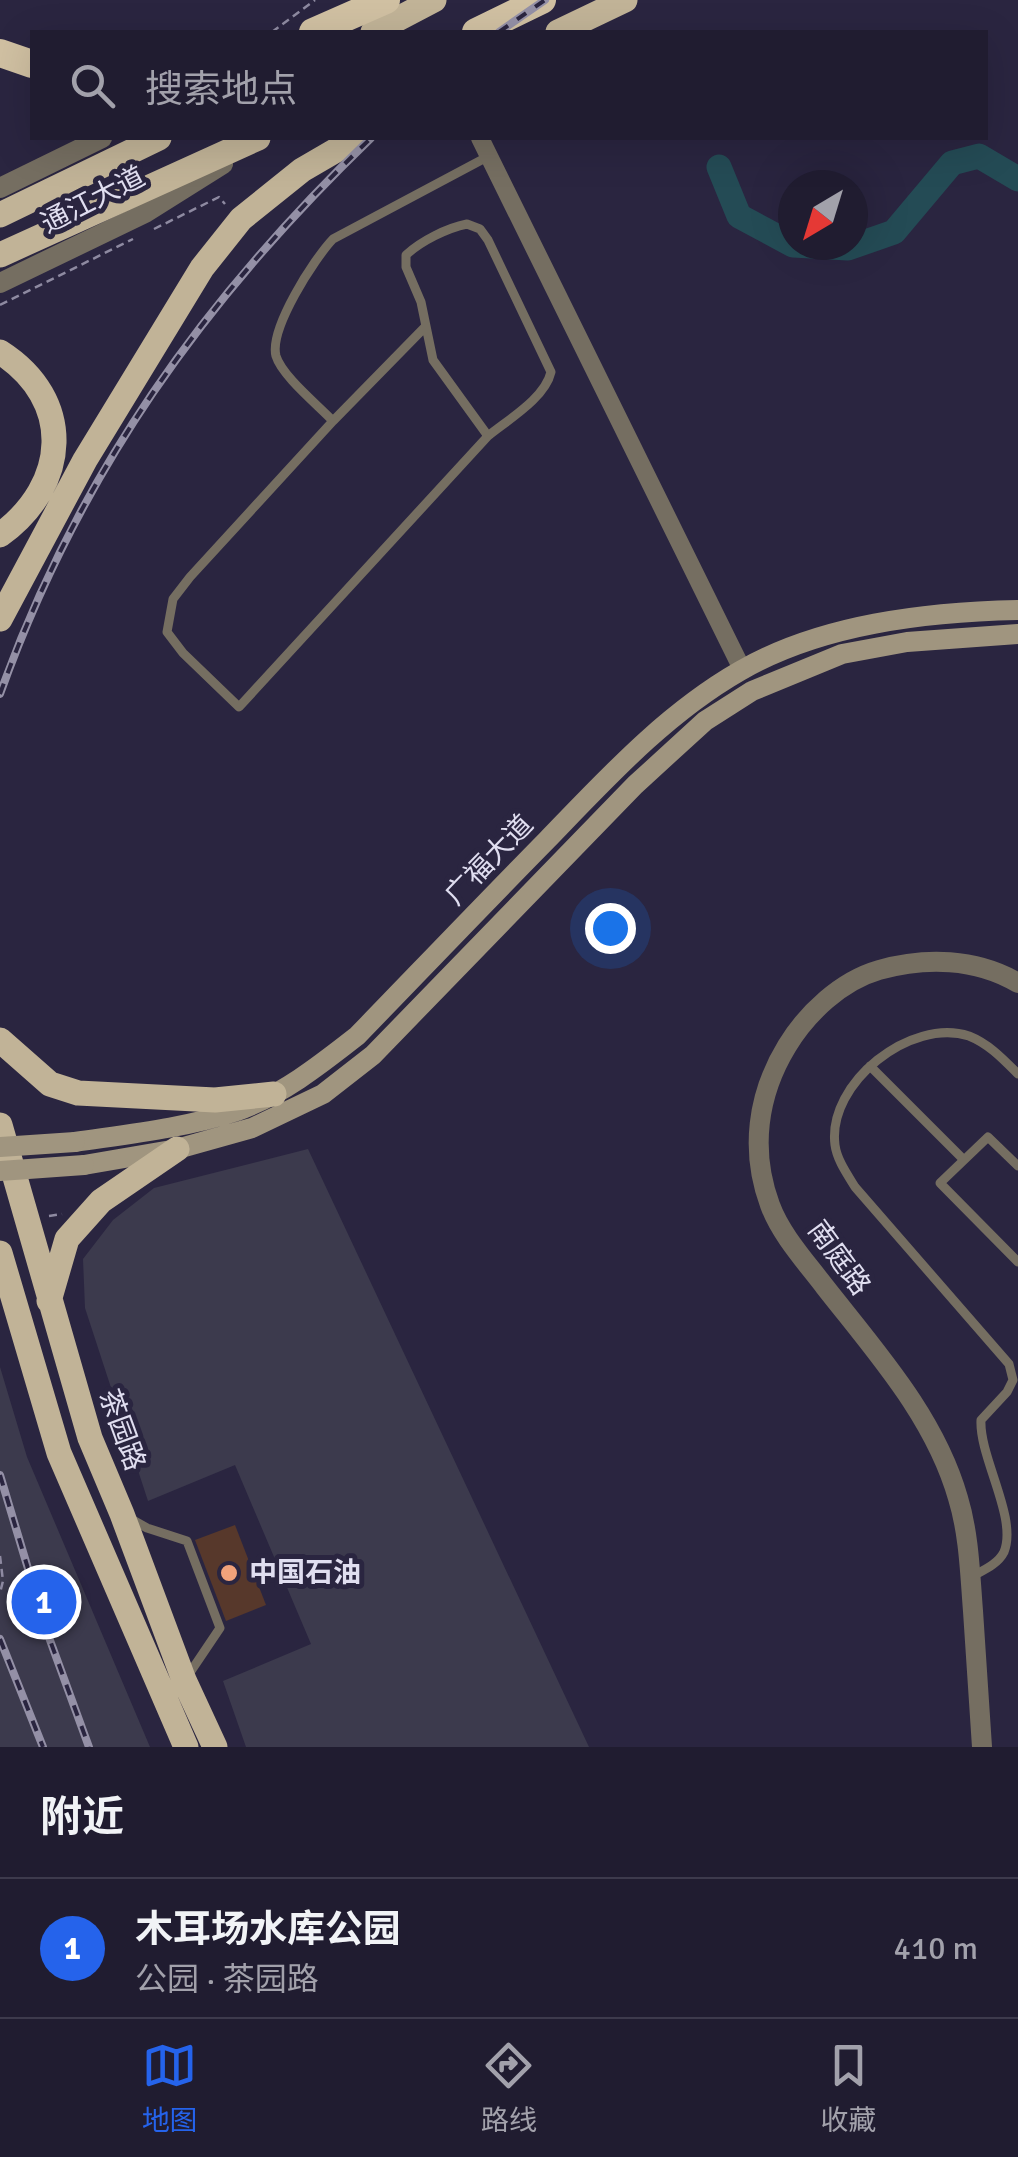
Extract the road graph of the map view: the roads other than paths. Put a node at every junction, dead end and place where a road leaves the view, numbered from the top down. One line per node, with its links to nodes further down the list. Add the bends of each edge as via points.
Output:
1 (386, 0): 5 (highway)
2 (434, 0): 6 (main road)
3 (542, 0): 7 (highway)
4 (625, 0): 8 (main road)
5 (318, 30)
6 (377, 30)
7 (480, 30)
8 (562, 30)
9 (0, 53): 10 (highway)
10 (30, 63)
11 (98, 140): 18 (street, 通江大道)
12 (156, 140): 19 (main road, 通江大道)
13 (257, 140): 20 (main road, 通江大道)
14 (258, 140): 21 (street, 通江大道, via 145,213)
15 (354, 140): 28 (main road, via 302,170 241,219 202,268 85,460)
16 (481, 140): 17 (street)
17 (489, 156): 24 (lane, via 333,239 301,280 275,343 276,358); 30 (street)
18 (0, 188)
19 (0, 215)
20 (0, 255)
21 (0, 283)
22 (426, 326): 24 (lane); 25 (lane, via 433,360); 25 (lane, via 406,255 456,226 480,229 551,372 526,406)
23 (0, 352): 26 (main road, via 39,392 53,422 39,498)
24 (333, 420): 25 (lane, via 173,599 167,632 239,707)
25 (488, 436)
26 (0, 535)
27 (1018, 610): 30 (main road, 广福大道, via 834,631)
28 (0, 620)
29 (1018, 634): 38 (main road, 广福大道, via 842,654 752,691 705,721 635,785 373,1055 323,1094 252,1128)
30 (742, 669): 35 (main road, 广福大道, via 617,768 356,1036)
31 (1018, 983): 46 (street, 南庭路, via 952,962 909,962 867,974 798,1027 773,1069 759,1116 759,1166 771,1208 929,1428 958,1497)
32 (0, 1040): 35 (main road, via 50,1084 78,1093 215,1100)
33 (870, 1066): 34 (lane, via 909,1040 951,1033 991,1048); 39 (lane); 46 (lane, via 854,1080 836,1124 842,1166 1009,1364 1014,1380 980,1420 1008,1531 1006,1550)
34 (1018, 1074)
35 (274, 1094): 37 (main road, 广福大道, bridge, via 166,1128)
36 (0, 1125): 44 (main road, 茶园路)
37 (0, 1147)
38 (177, 1149): 41 (main road, 广福大道, bridge); 44 (main road, via 101,1201 67,1238)
39 (964, 1160): 40 (lane, via 988,1137); 43 (lane, via 940,1184)
40 (1018, 1166)
41 (0, 1171)
42 (0, 1253): 48 (main road, via 60,1453)
43 (1018, 1262)
44 (49, 1301): 45 (main road, 茶园路, via 90,1438)
45 (122, 1514): 47 (main road, 茶园路); 47 (lane, via 186,1541 220,1628)
46 (970, 1578): 50 (street, 南庭路)
47 (184, 1680): 49 (main road, 茶园路)
48 (186, 1747)
49 (214, 1747)
50 (982, 1747)

